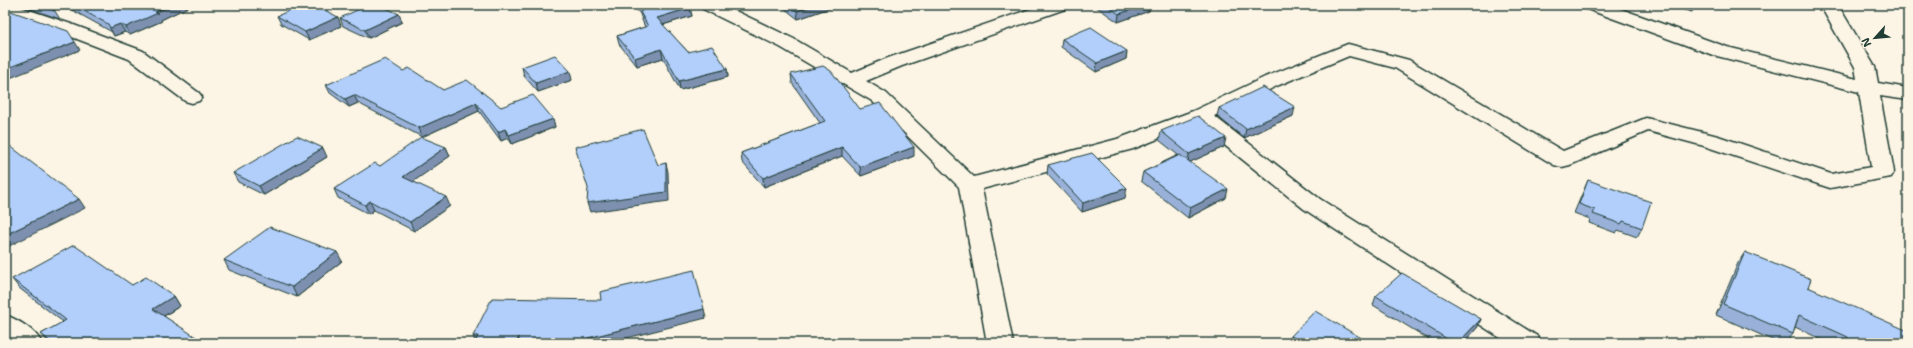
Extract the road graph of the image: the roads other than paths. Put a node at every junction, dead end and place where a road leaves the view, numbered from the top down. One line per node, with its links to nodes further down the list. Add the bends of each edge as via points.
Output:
1 (709, 5): 6 (street, via 788,43)
2 (1059, 5): 6 (street)
3 (1593, 5): 7 (street, via 1720,51)
4 (1829, 5): 7 (street, via 1865,67)
5 (5, 8): 9 (street, via 136,55)
6 (851, 80): 11 (street, via 879,97)
7 (1869, 88): 8 (street); 10 (street, via 1883,172 1830,181 1711,142 1646,124 1562,160 1402,64 1348,50 1272,81)
8 (1908, 94)
9 (192, 97)
10 (1200, 115): 11 (street, via 1125,144); 15 (street, via 1312,204)
11 (970, 185): 14 (street)
12 (5, 325): 13 (street)
13 (29, 343)
14 (1000, 343)
15 (1528, 343)

